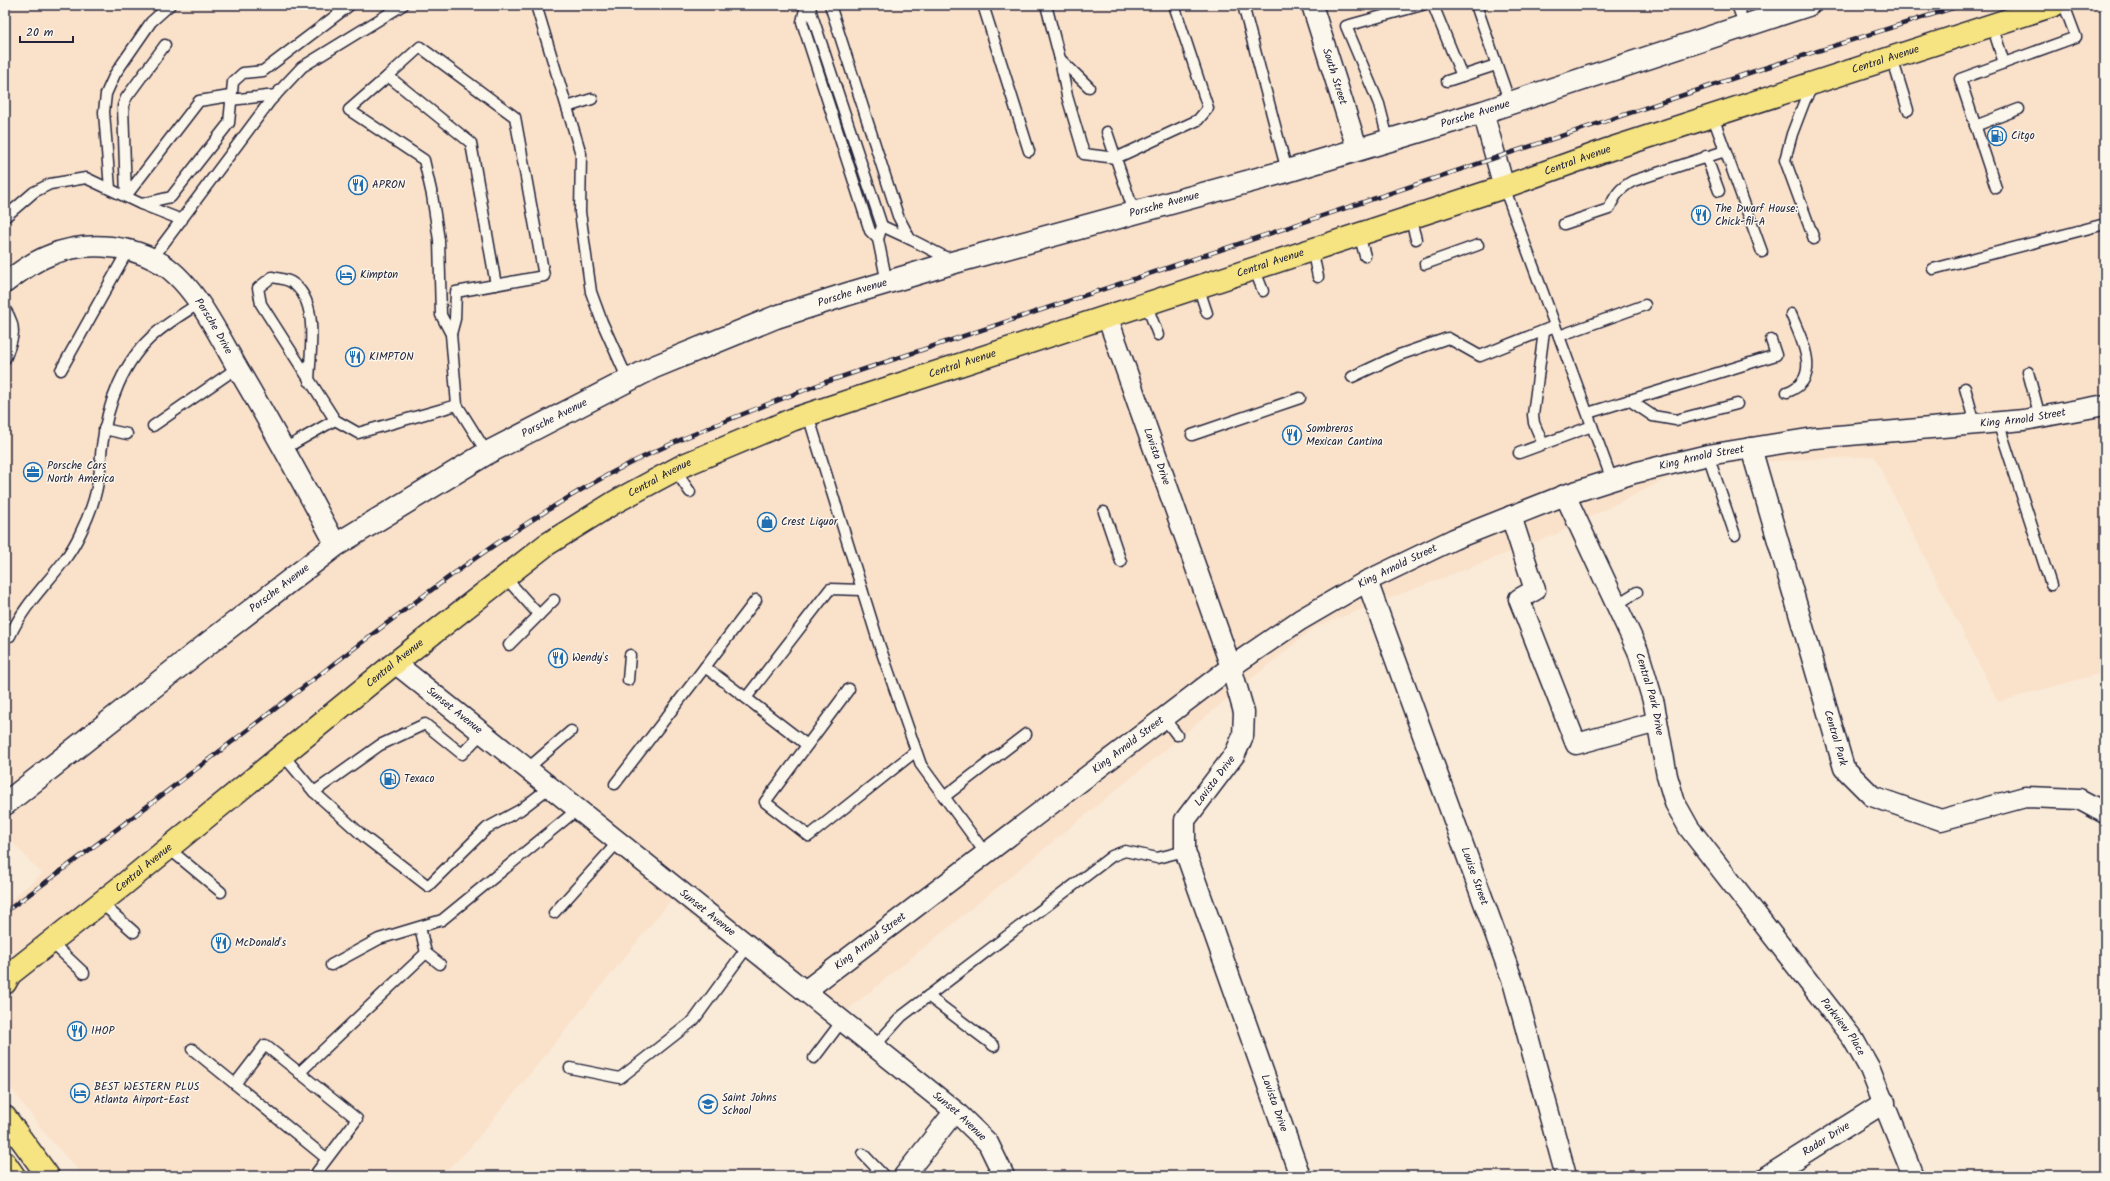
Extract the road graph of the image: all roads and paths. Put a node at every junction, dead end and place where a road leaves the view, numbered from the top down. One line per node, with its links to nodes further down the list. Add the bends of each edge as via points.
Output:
1 (170, 5): 52 (lane, via 151,22 115,74 106,94 104,112)
2 (350, 5): 33 (lane, via 263,71 250,71 237,77 233,82)
3 (403, 5): 32 (lane, via 302,67)
4 (536, 5): 36 (lane)
5 (806, 5): 64 (lane, via 802,22 870,231)
6 (810, 5): 62 (lane)
7 (830, 5): 65 (lane, via 898,216)
8 (982, 5): 45 (lane)
9 (1046, 5): 24 (lane)
10 (1174, 5): 48 (lane, via 1208,108 1198,120)
11 (1242, 5): 49 (lane)
12 (1312, 5): 44 (street, South Street)
13 (1422, 5): 43 (lane, via 1346,26 1379,104)
14 (1433, 5): 28 (lane)
15 (1476, 5): 26 (lane)
16 (1737, 5): 21 (lane)
17 (1808, 5): 21 (street, Porsche Avenue)
18 (2054, 5): 20 (main road, Central Avenue)
19 (2064, 5): 25 (lane, via 2076,37)
20 (1992, 25): 23 (main road, Central Avenue); 25 (lane)
21 (1745, 26): 35 (street, Porsche Avenue)
22 (164, 45): 54 (lane, via 123,106)
23 (1892, 58): 30 (main road, Central Avenue); 38 (lane)
24 (1060, 59): 31 (lane); 48 (lane, via 1066,96 1084,154)
25 (2004, 63): 41 (lane, via 1960,79)
26 (1496, 65): 28 (lane); 35 (lane)
27 (388, 76): 81 (lane, via 471,143); 81 (lane, via 420,47 515,117 544,276); 85 (lane, via 349,110 424,160 439,240)
28 (1462, 76): 29 (lane)
29 (1447, 81)
30 (1815, 83): 40 (main road, Central Avenue); 67 (lane, via 1805,100 1785,160)
31 (1089, 87)
32 (276, 95): 33 (lane); 59 (lane)
33 (230, 98): 54 (lane, via 199,101); 55 (lane, via 228,123 172,196)
34 (592, 99): 36 (lane)
35 (1510, 103): 39 (street, Porsche Avenue)
36 (566, 107): 103 (lane, via 580,154 580,212 591,292)
37 (2019, 109): 41 (lane)
38 (1908, 110)
39 (1484, 112): 43 (street, Porsche Avenue); 50 (street)
40 (1713, 117): 46 (lane); 50 (main road, Central Avenue, via 1604,151)
41 (1975, 126): 51 (lane)
42 (1107, 132): 48 (lane)
43 (1388, 139): 44 (street, Porsche Avenue)
44 (1357, 148): 49 (street, Porsche Avenue)
45 (1029, 151)
46 (1726, 151): 47 (lane); 71 (lane)
47 (1706, 156): 53 (lane); 60 (lane, via 1633,181 1622,187 1615,195 1609,209)
48 (1116, 158): 56 (lane)
49 (1286, 170): 56 (street, Porsche Avenue)
50 (1504, 187): 58 (main road, Central Avenue); 94 (lane)
51 (1996, 188)
52 (110, 189): 54 (lane); 57 (lane, via 86,178 50,184 34,192)
53 (1719, 191)
54 (126, 196): 55 (lane)
55 (141, 204): 59 (lane)
56 (1134, 212): 74 (street, Porsche Avenue)
57 (5, 217)
58 (1410, 217): 63 (main road, Central Avenue); 66 (lane)
59 (182, 220): 73 (lane)
60 (1564, 224)
61 (2105, 224): 77 (lane)
62 (882, 226): 64 (lane); 65 (lane)
63 (1359, 234): 69 (main road, Central Avenue); 72 (lane)
64 (878, 239): 80 (lane)
65 (910, 239): 74 (lane)
66 (1416, 239)
67 (1814, 239)
68 (1478, 245): 75 (lane)
69 (1312, 249): 76 (main road, Central Avenue); 78 (lane)
70 (128, 250): 73 (street, Porsche Drive); 79 (street, Porsche Drive, via 100,246 50,255); 100 (lane)
71 (1762, 252)
72 (1365, 256)
73 (152, 259): 87 (street, Porsche Drive, via 178,277)
74 (955, 262): 80 (street, Porsche Avenue)
75 (1424, 264)
76 (1254, 268): 82 (main road, Central Avenue); 83 (lane)
77 (1933, 269)
78 (1318, 277)
79 (5, 283)
80 (887, 283): 103 (street, Porsche Avenue, via 776,317)
81 (496, 285): 84 (lane)
82 (1198, 286): 86 (main road, Central Avenue); 90 (lane)
83 (1263, 291)
84 (456, 292): 85 (lane); 95 (lane, via 455,319)
85 (439, 293): 95 (lane, via 440,315)
86 (1146, 303): 92 (main road, Central Avenue); 96 (lane)
87 (198, 304): 99 (street, Porsche Drive); 120 (lane, via 155,334 136,354 123,376)
88 (1645, 305): 94 (lane)
89 (5, 309): 98 (lane, via 11,319 14,334)
90 (1207, 313)
91 (1790, 314): 106 (lane, via 1803,345 1808,366 1806,379 1797,388)
92 (1107, 316): 113 (main road, Central Avenue); 152 (street, Lavista Drive)
93 (1544, 331): 94 (lane); 102 (lane, via 1480,356 1448,338); 123 (lane, via 1534,415 1534,422)
94 (1557, 331): 112 (lane)
95 (451, 334): 110 (lane)
96 (1158, 335)
97 (1771, 340): 108 (lane, via 1776,355)
98 (5, 359)
99 (237, 368): 118 (lane); 125 (street, Porsche Drive)
100 (61, 370)
101 (2028, 372): 114 (lane)
102 (1352, 377)
103 (628, 380): 126 (street, Porsche Avenue)
104 (309, 381): 104 (lane, via 261,304 258,288 272,277 290,281 305,295 311,315); 115 (lane)
105 (1965, 388): 117 (lane)
106 (1787, 392)
107 (1300, 398): 122 (lane)
108 (1629, 400): 109 (lane, via 1654,416 1676,420); 112 (lane)
109 (1737, 404)
110 (456, 405): 115 (lane, via 358,433); 126 (lane)
111 (2105, 405): 114 (street, King Arnold Street)
112 (1588, 413): 119 (lane)
113 (808, 414): 129 (main road, Central Avenue); 141 (lane)
114 (2040, 417): 116 (street, King Arnold Street)
115 (335, 420): 125 (lane)
116 (1998, 422): 117 (street, King Arnold Street); 140 (lane)
117 (1975, 424): 124 (street, King Arnold Street, via 1814,438)
118 (153, 426)
119 (1592, 426): 123 (lane); 130 (lane)
120 (104, 429): 121 (lane); 147 (lane, via 98,482 88,518 72,549 53,576 29,602)
121 (127, 434)
122 (1192, 435)
123 (1543, 444): 127 (lane)
124 (1751, 448): 128 (street, King Arnold Street); 172 (street, Central Park, via 1844,768 1872,796 1941,820 2025,797 2079,799)
125 (284, 449): 136 (street, Porsche Drive)
126 (487, 453): 136 (street, Porsche Avenue)
127 (1519, 453)
128 (1708, 455): 130 (street, King Arnold Street); 135 (lane)
129 (675, 470): 131 (lane); 138 (main road, Central Avenue, via 615,502 560,536)
130 (1612, 480): 132 (street, King Arnold Street)
131 (690, 492)
132 (1565, 495): 134 (street, King Arnold Street); 145 (street, Central Park Drive)
133 (1104, 512): 137 (lane)
134 (1511, 516): 139 (street, King Arnold Street, via 1454,538); 157 (street, via 1535,590 1519,599 1576,744)
135 (1735, 535)
136 (336, 545): 170 (street, Porsche Avenue)
137 (1121, 562)
138 (505, 577): 146 (lane); 150 (main road, Central Avenue)
139 (1367, 581): 152 (street, King Arnold Street, via 1300,620); 213 (street, Louise Street, via 1514,985)
140 (2051, 585)
141 (862, 590): 155 (lane, via 830,589); 163 (lane)
142 (1636, 592): 145 (lane)
143 (554, 600): 146 (lane)
144 (756, 600): 151 (lane)
145 (1616, 605): 157 (street, Central Park Drive, via 1638,651)
146 (539, 615): 148 (lane)
147 (10, 636)
148 (509, 645)
149 (630, 655): 153 (lane)
150 (395, 663): 159 (street, Sunset Avenue); 164 (main road, Central Avenue)
151 (705, 667): 155 (lane); 166 (lane)
152 (1231, 667): 156 (street, King Arnold Street); 175 (street, Lavista Drive, via 1244,712 1243,736 1235,754 1211,776 1185,820)
153 (628, 680)
154 (849, 689): 162 (lane)
155 (746, 698): 162 (lane)
156 (1164, 718): 161 (lane); 176 (street, King Arnold Street)
157 (1657, 722): 178 (street, Central Park Drive, via 1675,803 1696,837)
158 (571, 730): 165 (lane)
159 (482, 733): 165 (street, Sunset Avenue); 168 (lane, via 462,754 425,724 380,745)
160 (1026, 734): 169 (lane)
161 (1178, 735)
162 (807, 745): 163 (lane, via 765,802 808,836)
163 (916, 751): 169 (lane, via 921,765)
164 (283, 755): 168 (lane); 174 (main road, Central Avenue)
165 (527, 769): 167 (street, Sunset Avenue)
166 (615, 784)
167 (550, 788): 168 (lane, via 520,810 487,828 428,886 363,836); 171 (street, Sunset Avenue)
168 (314, 792)
169 (944, 797): 176 (lane)
170 (5, 804)
171 (578, 810): 173 (street, Sunset Avenue); 181 (lane, via 442,920)
172 (2105, 813)
173 (618, 842): 180 (lane); 184 (street, Sunset Avenue)
174 (168, 848): 177 (lane); 179 (main road, Central Avenue)
175 (1184, 851): 191 (lane, via 1157,858 1125,851 1112,856); 212 (street, Lavista Drive)
176 (986, 854): 190 (street, King Arnold Street)
177 (221, 892)
178 (1742, 895): 200 (street, Parkview Place, via 1853,1039)
179 (101, 903): 182 (lane); 183 (main road, Central Avenue)
180 (554, 913)
181 (420, 927): 185 (lane); 187 (lane, via 379,939)
182 (134, 932)
183 (51, 942): 188 (lane); 189 (main road, Central Avenue)
184 (748, 946): 190 (street, Sunset Avenue); 197 (lane, via 694,1020 620,1078)
185 (426, 953): 186 (lane); 198 (lane)
186 (440, 964)
187 (331, 965)
188 (84, 973)
189 (7, 979)
190 (805, 991): 192 (street, Sunset Avenue)
191 (928, 996): 193 (lane); 194 (lane, via 902,1016)
192 (842, 1021): 194 (street, Sunset Avenue); 196 (lane)
193 (994, 1046)
194 (874, 1047): 201 (street, Sunset Avenue)
195 (192, 1049): 199 (lane)
196 (814, 1058)
197 (570, 1068)
198 (299, 1073): 199 (lane, via 265,1045); 204 (lane, via 357,1119)
199 (235, 1084): 204 (lane)
200 (1885, 1102): 214 (street, Radar Drive); 215 (street, Parkview Place)
201 (955, 1111): 210 (street); 211 (street, Sunset Avenue, via 988,1143)
202 (5, 1117): 207 (main road)
203 (863, 1154): 209 (lane)
204 (326, 1158): 208 (lane)
205 (5, 1163): 206 (main road)
206 (14, 1176)
207 (48, 1176)
208 (314, 1176)
209 (884, 1176)
210 (904, 1176)
211 (1004, 1176)
212 (1300, 1176)
213 (1566, 1176)
214 (1768, 1176)
215 (1913, 1176)

